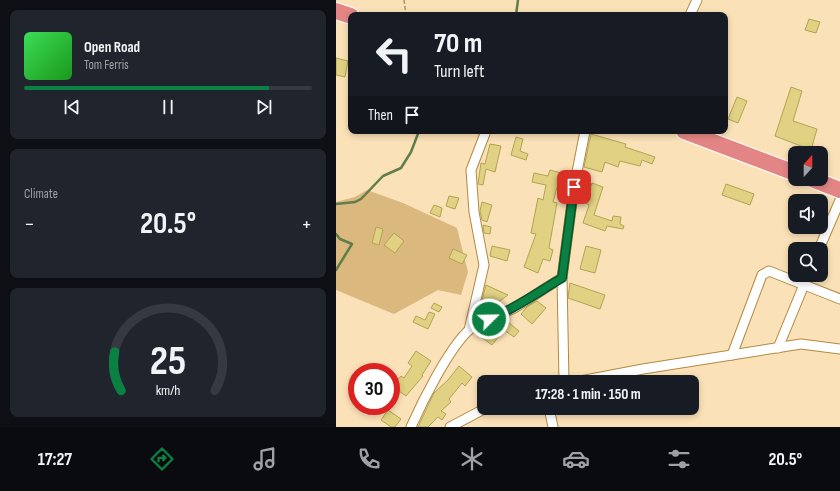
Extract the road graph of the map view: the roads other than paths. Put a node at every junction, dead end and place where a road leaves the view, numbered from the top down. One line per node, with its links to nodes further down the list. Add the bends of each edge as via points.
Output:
1 (697, 0): 3 (street)
2 (336, 11): 4 (highway)
3 (691, 12)
4 (348, 15)
5 (485, 134): 17 (street, via 471,170 474,212 484,265)
6 (584, 134): 13 (street, via 574,187)
7 (692, 134): 8 (highway)
8 (788, 170)
9 (828, 185): 10 (highway)
10 (840, 190)
11 (840, 200): 12 (street)
12 (822, 242)
13 (562, 278): 17 (street, via 515,308 479,322); 21 (street)
14 (805, 282): 15 (street)
15 (804, 285): 16 (street); 18 (street); 20 (street, via 765,272)
16 (840, 299)
17 (469, 330): 25 (street, via 454,348)
18 (778, 348): 19 (street, via 801,344); 20 (street)
19 (840, 350)
20 (732, 354): 22 (street)
21 (564, 375)
22 (612, 375)
23 (477, 413): 26 (street)
24 (550, 415): 27 (street)
25 (410, 427)
26 (450, 427)
27 (553, 427)

